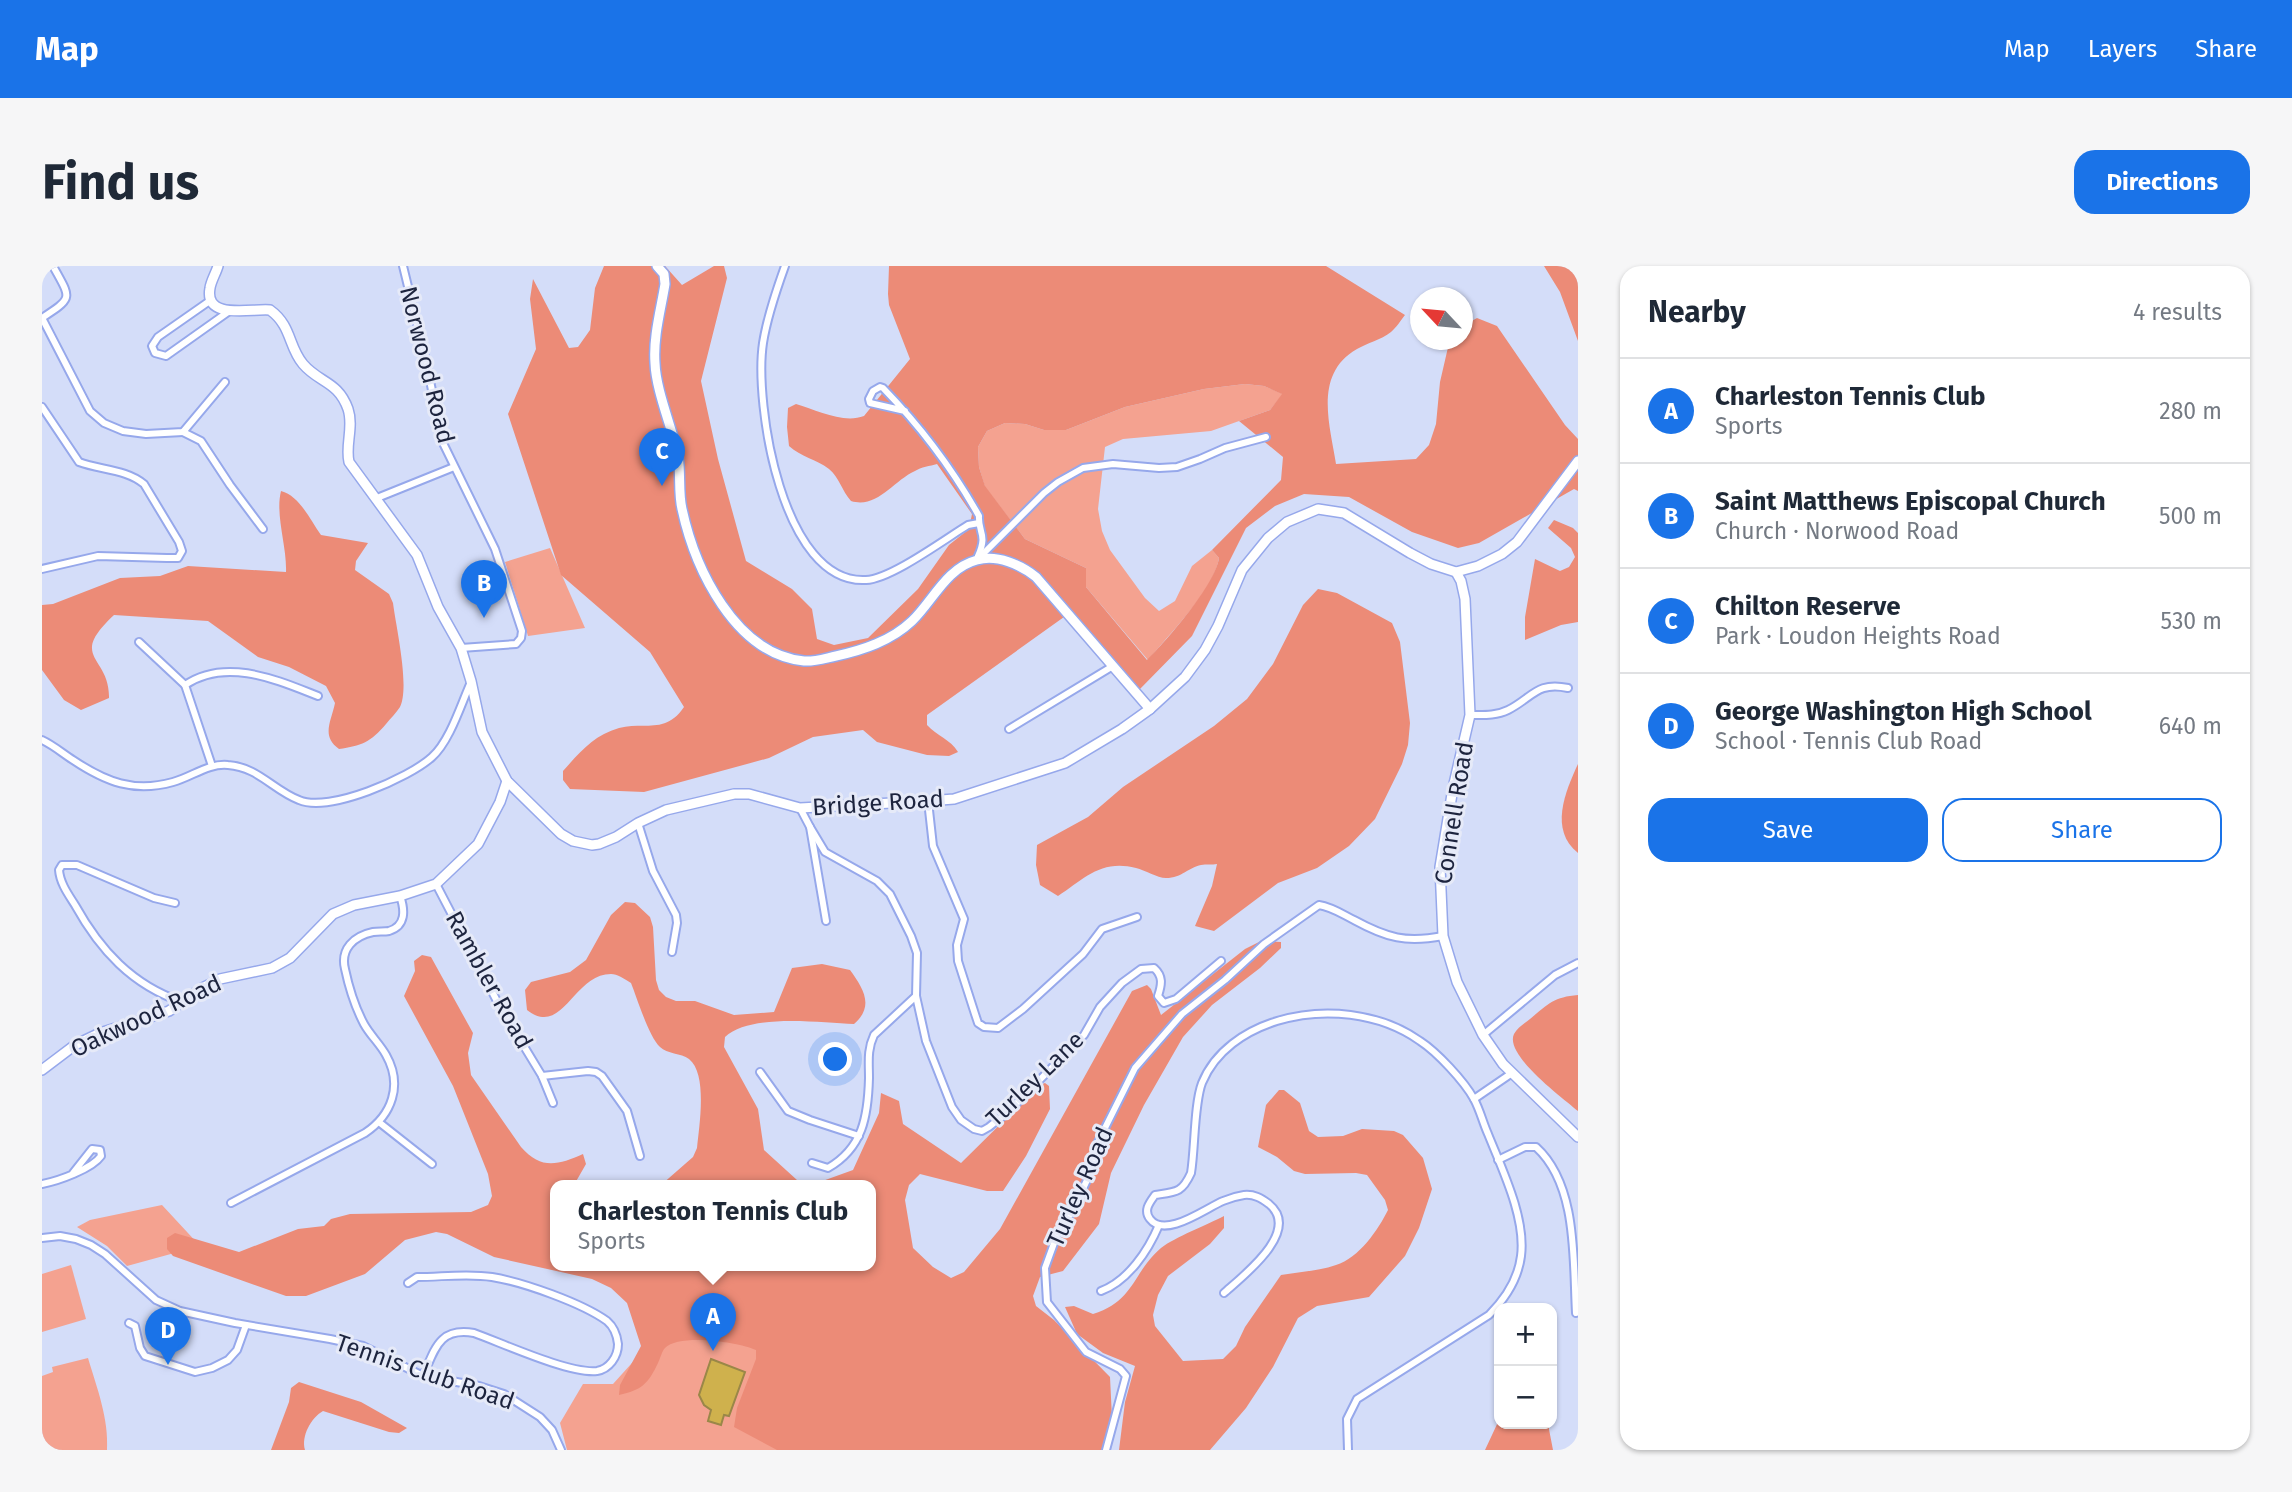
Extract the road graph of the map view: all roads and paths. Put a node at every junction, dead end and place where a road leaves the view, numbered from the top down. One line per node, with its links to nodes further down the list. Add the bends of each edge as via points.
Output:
1 (53, 266): 10 (street, via 66,299)
2 (218, 266): 8 (main road, via 209,289)
3 (402, 266): 17 (street, Norwood Road, via 443,443)
4 (657, 266): 7 (main road)
5 (671, 266): 7 (street)
6 (785, 266): 19 (street, via 763,344 766,437 791,517 816,559 831,571 868,580 905,565 968,525)
7 (664, 274): 21 (main road, via 655,365 678,457 681,507 708,581 726,611 751,638 776,654 806,662 861,650 901,631 950,576)
8 (211, 300): 9 (main road); 9 (street, via 158,337 152,346 155,353 166,356)
9 (228, 312): 18 (main road, Bridge Road, via 270,310 283,321 306,367 341,393 350,418 349,462)
10 (42, 318): 14 (street, via 90,411 104,423 146,434)
11 (225, 382): 14 (street)
12 (42, 407): 22 (street, via 79,462 127,474 144,484 182,551 178,558 98,556)
13 (905, 411): 13 (street, via 870,402 869,399 880,387); 19 (street, via 942,455)
14 (183, 432): 20 (street, via 201,440)
15 (1266, 437): 21 (street, via 1225,447 1177,467 1113,464 1083,468 1044,493)
16 (1578, 461): 23 (main road, via 1517,542 1502,555)
17 (454, 467): 18 (street); 25 (street, Norwood Road, via 495,548 522,631 516,644)
18 (377, 498): 25 (main road, Bridge Road, via 417,555)
19 (979, 523): 21 (street, via 984,530 983,546)
20 (263, 529)
21 (976, 560): 26 (main road, via 1000,560 1028,571)
22 (42, 569)
23 (1456, 572): 31 (main road, Bridge Road, via 1410,553 1344,513 1318,509 1268,538 1242,570 1218,626 1195,664); 32 (main road, Connell Road, via 1465,599)
24 (139, 642): 28 (street)
25 (461, 648): 27 (main road, Bridge Road)
26 (1113, 666): 31 (main road); 33 (street)
27 (471, 681): 35 (street, via 446,738 432,757 371,791 340,802 300,801 247,768); 36 (main road, Bridge Road, via 482,732)
28 (185, 685): 30 (street, via 214,672 238,671); 35 (street)
29 (1568, 688): 32 (street, via 1553,685 1508,710)
30 (318, 696)
31 (1150, 709): 37 (main road, Bridge Road, via 1065,763 954,799)
32 (1470, 715): 46 (main road, Connell Road, via 1440,867)
33 (1009, 729)
34 (42, 740): 35 (street, via 122,785 148,788)
35 (212, 766)
36 (507, 781): 39 (main road, Bridge Road, via 573,841 599,844); 41 (main road, Oakwood Road, via 478,844)
37 (928, 802): 38 (main road, Bridge Road); 44 (street, via 933,846 964,919 958,961 978,1023 984,1027 998,1028 1023,1009 1083,954 1102,929)
38 (800, 808): 39 (main road, Bridge Road, via 734,794 666,810); 40 (street)
39 (638, 822): 47 (street, via 653,871 676,915)
40 (810, 827): 45 (street); 50 (street, Turley Lane, via 825,852 877,881 890,894 917,953)
41 (436, 884): 42 (main road, Oakwood Road); 56 (street, Rambler Road)
42 (400, 896): 51 (main road, Oakwood Road, via 333,914 290,958 272,968 220,979); 59 (street, via 404,907 399,926 354,939 345,949 352,997 393,1073 394,1090)
43 (175, 903): 51 (street, via 77,865 62,864 59,870 100,947 118,965 166,996)
44 (1137, 918)
45 (825, 921)
46 (1443, 936): 52 (main road, Connell Road, via 1457,982); 79 (street, Turley Road, via 1411,941 1393,938 1319,905 1264,944 1182,1014 1135,1068 1045,1268 1047,1302 1086,1352 1126,1376)
47 (672, 952)
48 (1221, 961): 50 (street, Turley Lane, via 1176,999 1164,1003 1158,996 1160,974 1154,968 1141,969 1100,1007 1084,1035 1000,1119 982,1131 961,1120 952,1107 926,1041)
49 (1578, 963): 52 (street, via 1555,975)
50 (916, 996): 60 (street, via 870,1044 868,1098)
51 (184, 1002): 53 (main road, Oakwood Road, via 100,1033)
52 (1483, 1035): 55 (main road, Connell Road)
53 (42, 1070)
54 (760, 1072): 60 (street, via 788,1111)
55 (1512, 1073): 57 (street); 61 (main road, Connell Road)
56 (542, 1076): 58 (street, Rambler Road); 62 (street, Rambler Road, via 588,1070 602,1076 627,1111)
57 (1474, 1099): 63 (street); 69 (street, via 1420,1041 1375,1020 1303,1014 1259,1027 1237,1039 1210,1065 1200,1086 1191,1173 1185,1186 1155,1195 1147,1208 1150,1221)
58 (553, 1103)
59 (380, 1122): 65 (street); 68 (street)
60 (859, 1136): 64 (street, via 828,1168)
61 (1578, 1137)
62 (640, 1156)
63 (1498, 1160): 74 (street, via 1525,1147 1536,1147 1553,1168 1569,1206); 80 (street, via 1521,1230 1514,1282 1489,1315 1357,1399 1347,1419)
64 (812, 1163)
65 (432, 1164)
66 (73, 1173): 66 (street, via 97,1161 100,1150 92,1149); 67 (street)
67 (42, 1184)
68 (231, 1203)
69 (1159, 1225): 72 (street, via 1130,1271 1114,1287); 73 (street, via 1173,1225 1240,1196 1262,1198 1276,1209 1279,1222 1271,1246)
70 (42, 1238): 76 (street, Tennis Club Road, via 76,1238 105,1254 156,1300 180,1311)
71 (408, 1283): 77 (street, via 417,1277 492,1277 560,1297 605,1320 617,1338 615,1357 598,1371 569,1368 474,1333 445,1335)
72 (1101, 1292)
73 (1224, 1293)
74 (1576, 1313)
75 (129, 1324): 76 (street, via 135,1326 145,1356 195,1372 228,1360)
76 (246, 1325): 77 (street, Tennis Club Road, via 363,1346)
77 (424, 1376): 78 (street, Tennis Club Road, via 504,1394 540,1418)
78 (561, 1450)
79 (1106, 1450)
80 (1348, 1450)

